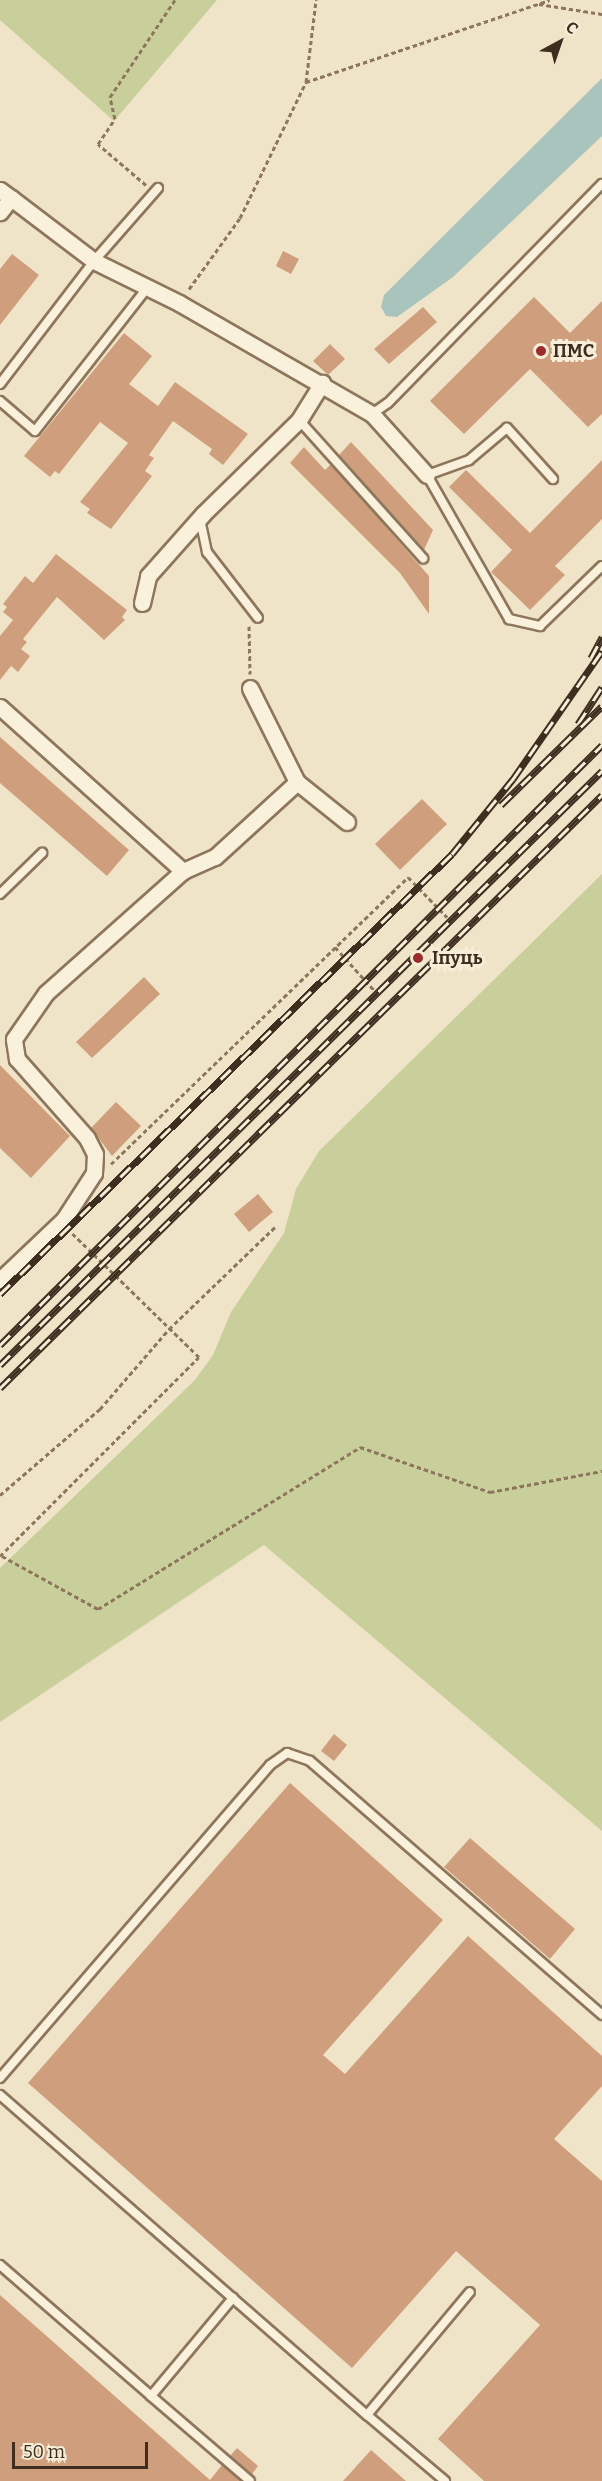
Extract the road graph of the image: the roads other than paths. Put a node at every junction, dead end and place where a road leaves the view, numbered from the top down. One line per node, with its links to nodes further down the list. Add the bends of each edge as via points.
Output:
1 (602, 184): 10 (lane, via 388,403)
2 (156, 190): 5 (lane)
3 (5, 194): 4 (street); 5 (street)
4 (0, 212)
5 (94, 261): 6 (street); 8 (lane)
6 (148, 287): 7 (street); 9 (lane, via 35,431)
7 (322, 383): 10 (street); 11 (street)
8 (0, 384)
9 (0, 401)
10 (372, 414): 12 (street)
11 (299, 420): 14 (street); 15 (lane)
12 (427, 475): 13 (lane, via 469,460 507,428); 16 (lane, via 509,619 540,626)
13 (553, 479)
14 (200, 518): 17 (street, via 148,576); 18 (lane, via 207,552)
15 (423, 558)
16 (602, 566)
17 (142, 603)
18 (258, 618)
19 (250, 688): 21 (street)
20 (0, 707): 24 (street)
21 (297, 782): 22 (street); 24 (street, via 215,857)
22 (347, 822)
23 (42, 853): 25 (lane)
24 (183, 871): 26 (street, via 46,993 14,1039 17,1059 87,1138 95,1154 94,1173 64,1219)
25 (0, 894)
26 (0, 1280)
27 (602, 2015): 28 (lane, via 310,1761 287,1753 270,1765)
28 (0, 2078)
29 (0, 2095): 32 (lane)
30 (0, 2265): 33 (lane)
31 (470, 2292): 34 (lane)
32 (233, 2298): 33 (lane); 34 (lane)
33 (151, 2396): 35 (lane)
34 (367, 2415): 36 (lane)
35 (250, 2481)
36 (445, 2481)

